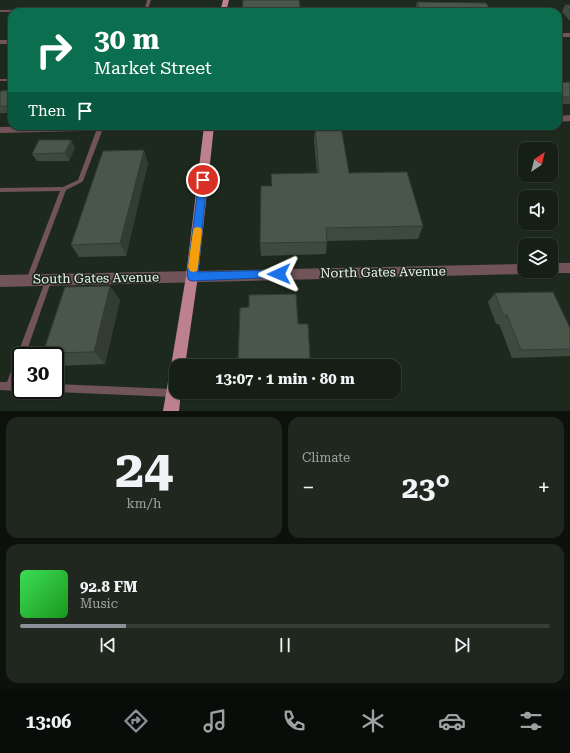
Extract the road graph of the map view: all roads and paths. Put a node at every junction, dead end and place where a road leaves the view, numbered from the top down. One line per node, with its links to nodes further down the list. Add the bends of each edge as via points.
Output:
1 (100, 130): 3 (lane, via 80,181)
2 (209, 130): 8 (main road)
3 (64, 189): 4 (lane); 11 (lane)
4 (0, 190)
5 (558, 268): 6 (street)
6 (570, 268)
7 (518, 269): 8 (street, North Gates Avenue)
8 (192, 276): 9 (street, South Gates Avenue); 12 (main road)
9 (49, 279): 11 (street, South Gates Avenue); 14 (lane)
10 (0, 280): 11 (street, South Gates Avenue)
11 (29, 280)
12 (179, 359)
13 (0, 386): 14 (lane)
14 (10, 386)
15 (64, 388): 16 (lane)
16 (169, 393)
17 (172, 399): 18 (main road)
18 (170, 411)

